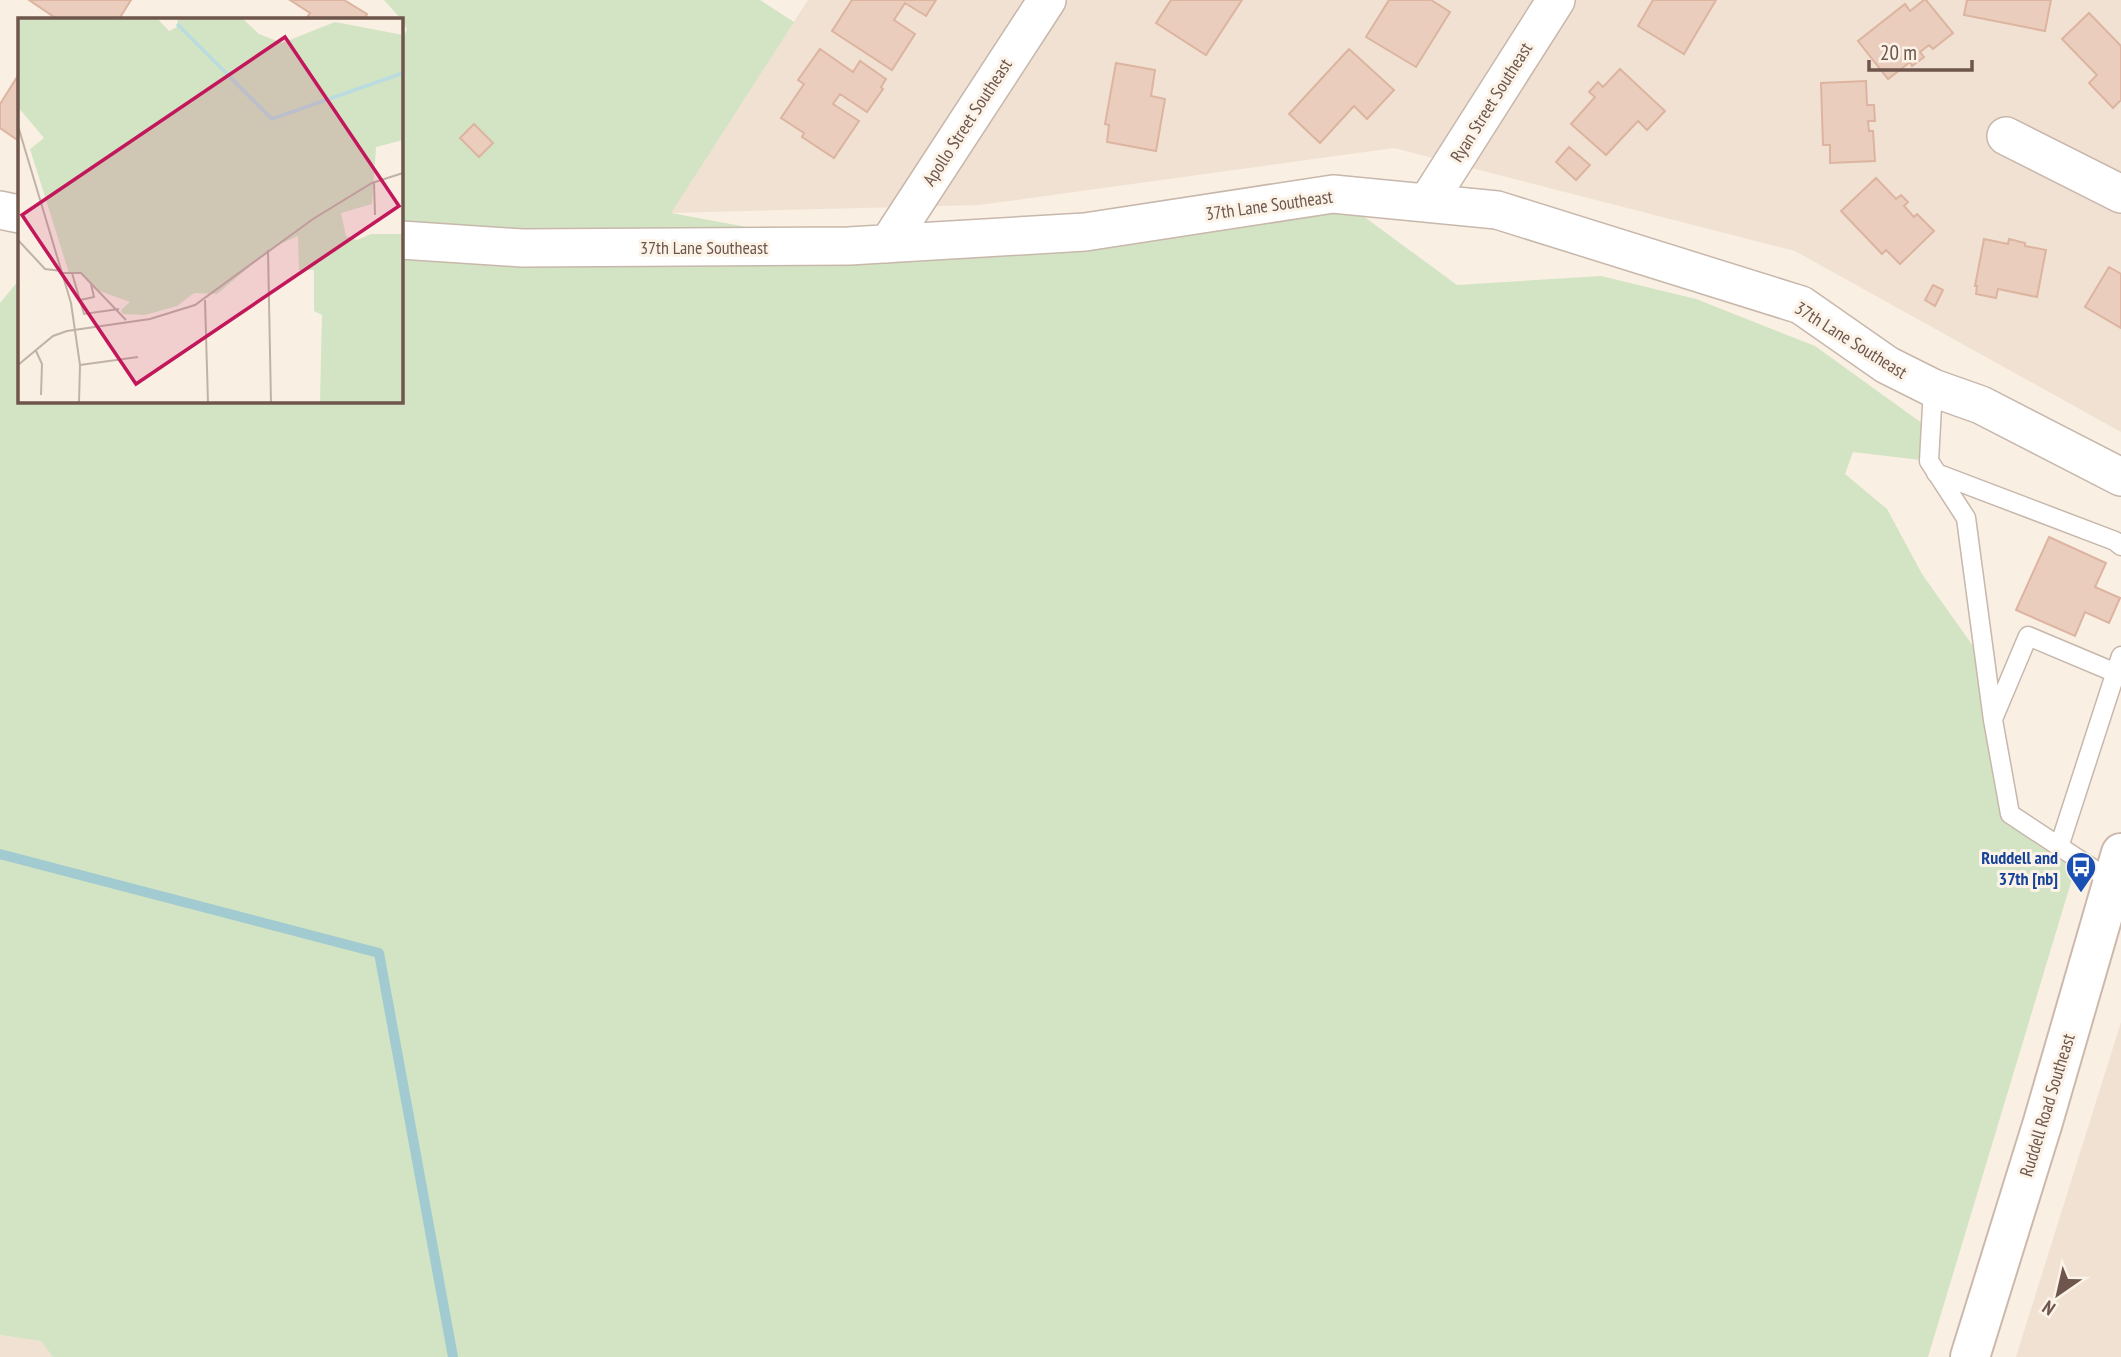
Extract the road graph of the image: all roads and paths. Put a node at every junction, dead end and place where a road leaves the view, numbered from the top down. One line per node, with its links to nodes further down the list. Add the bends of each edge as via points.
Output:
1 (1047, 0): 9 (street, Apollo Street Southeast)
2 (1556, 0): 5 (street, Ryan Street Southeast)
3 (2006, 136): 4 (street)
4 (2121, 194)
5 (1427, 203): 9 (street, 37th Lane Southeast, via 1333,194 1086,232); 10 (street, 37th Lane Southeast, via 1497,210 1801,305 1886,365)
6 (0, 210): 7 (street)
7 (18, 214)
8 (402, 240): 9 (street, 37th Lane Southeast, via 522,248)
9 (888, 244)
10 (1933, 388): 11 (lane, via 1929,461); 12 (street, 37th Lane Southeast, via 1981,405)
11 (1936, 473): 13 (lane); 15 (lane, via 1966,518)
12 (2121, 477)
13 (2121, 546)
14 (2118, 664): 15 (lane, via 2028,636); 16 (lane)
15 (1993, 720): 16 (lane, via 2010,814)
16 (2059, 847): 17 (lane)
17 (2115, 885): 18 (main road, Ruddell Road Southeast)
18 (1970, 1357)

